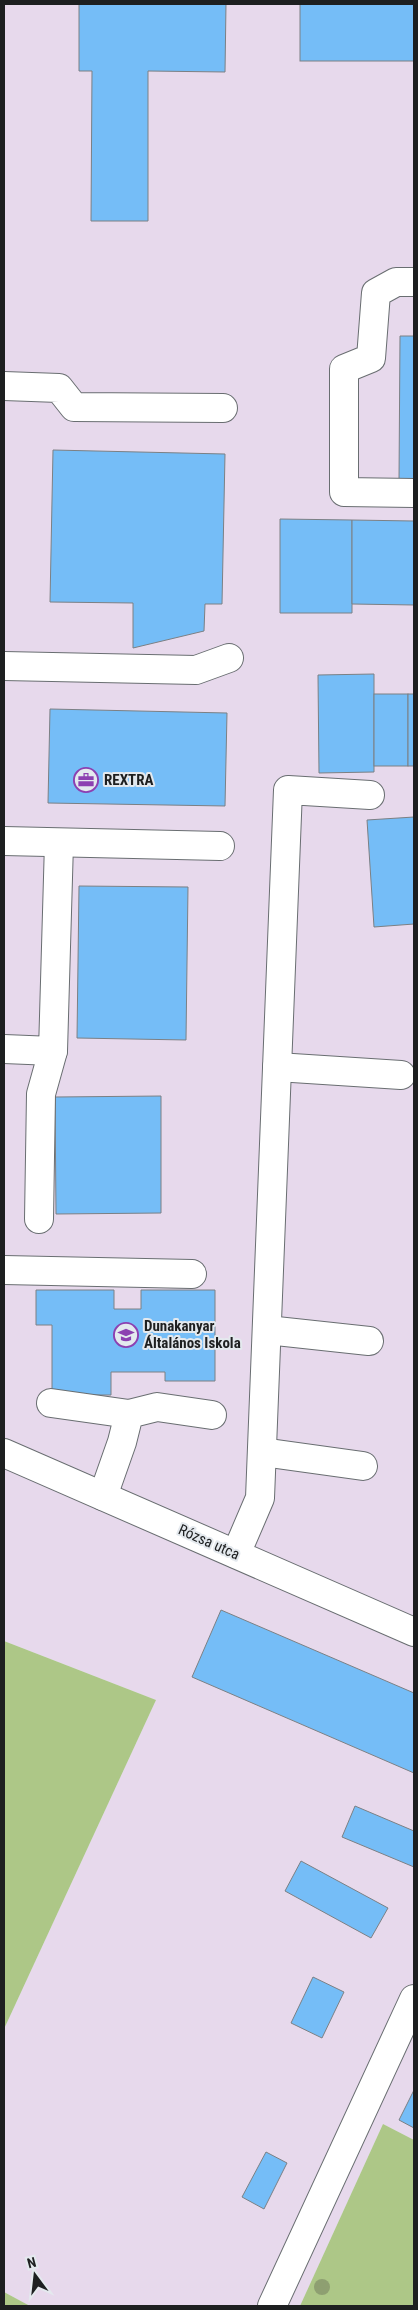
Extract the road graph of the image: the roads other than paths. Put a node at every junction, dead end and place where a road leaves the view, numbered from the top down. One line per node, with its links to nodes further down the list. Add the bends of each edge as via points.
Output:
1 (414, 282): 4 (street, via 396,282 376,293 371,358 344,369 344,492)
2 (4, 386): 3 (street, via 59,388 74,407)
3 (223, 408)
4 (414, 493)
5 (229, 658): 6 (street, via 196,670)
6 (4, 666)
7 (370, 795): 13 (street, via 288,790)
8 (4, 842): 9 (street)
9 (59, 843): 10 (street); 12 (street)
10 (220, 846)
11 (4, 1049): 12 (street)
12 (53, 1051): 15 (street, via 41,1094)
13 (277, 1067): 14 (street); 18 (street)
14 (401, 1075)
15 (39, 1218)
16 (4, 1270): 17 (street)
17 (192, 1274)
18 (267, 1330): 19 (street); 23 (street)
19 (370, 1341)
20 (50, 1404): 21 (street)
21 (129, 1414): 22 (street, via 157,1407); 26 (street)
22 (212, 1415)
23 (262, 1452): 25 (street); 27 (street, via 260,1498)
24 (4, 1453): 26 (street, Rózsa utca)
25 (363, 1466)
26 (103, 1496): 27 (street, Rózsa utca)
27 (236, 1554): 28 (street, Rózsa utca)
28 (414, 1632)
29 (414, 1999): 30 (street)
30 (272, 2306)

